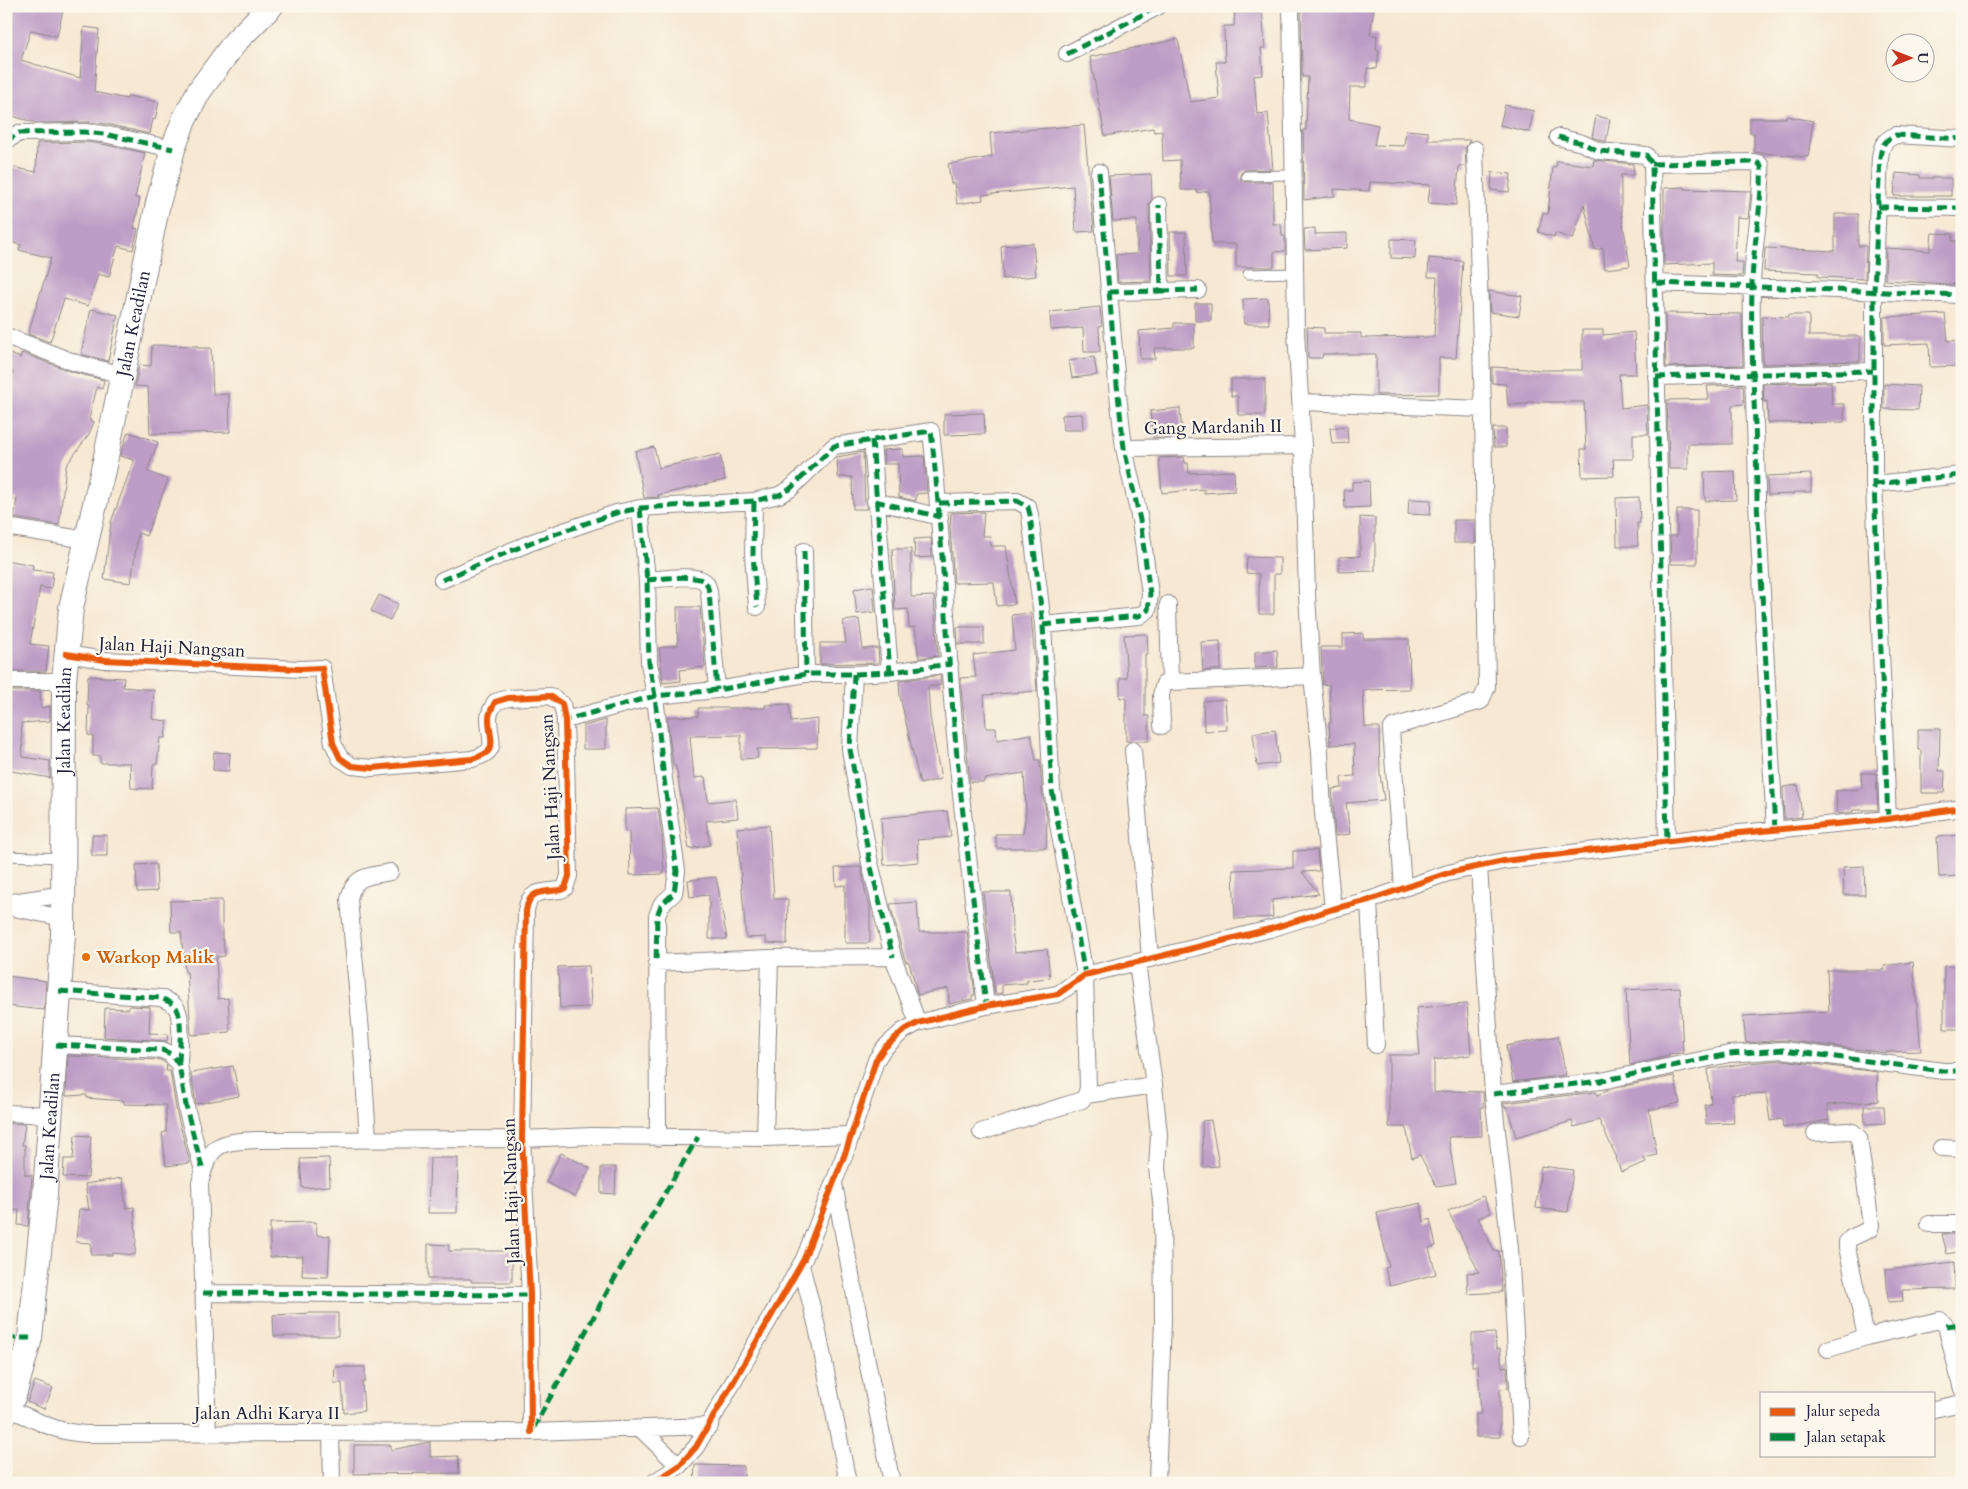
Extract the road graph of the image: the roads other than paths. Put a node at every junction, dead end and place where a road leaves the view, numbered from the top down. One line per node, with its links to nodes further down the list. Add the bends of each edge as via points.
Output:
1 (271, 6): 9 (main road, Jalan Keadilan, via 236,41 199,91)
2 (1159, 6): 4 (street)
3 (1291, 6): 12 (street)
4 (1067, 54)
5 (1558, 137): 10 (street, via 1599,151 1646,154)
6 (1962, 139): 15 (street, via 1896,135 1887,139 1880,157)
7 (6, 141): 9 (street, via 19,133 85,132)
8 (1475, 148): 32 (street)
9 (173, 149): 29 (main road, Jalan Keadilan, via 158,203)
10 (1652, 164): 19 (street); 20 (street, via 1758,163 1761,166)
11 (1099, 172): 23 (street)
12 (1293, 175): 13 (lane); 17 (street)
13 (1246, 176)
14 (1159, 205): 22 (street)
15 (1878, 207): 16 (street); 24 (street)
16 (1962, 208)
17 (1295, 273): 18 (lane); 31 (street)
18 (1248, 274)
19 (1656, 283): 20 (street); 30 (street)
20 (1752, 286): 24 (street); 28 (street)
21 (1198, 290): 22 (street)
22 (1161, 291): 23 (street)
23 (1109, 292): 35 (street)
24 (1874, 292): 25 (street); 27 (street)
25 (1962, 295)
26 (6, 336): 29 (street, via 76,363)
27 (1873, 371): 28 (street); 37 (street)
28 (1752, 374): 30 (street); 66 (street)
29 (123, 375): 43 (main road, Jalan Keadilan)
30 (1656, 377): 67 (street)
31 (1301, 402): 32 (street); 34 (street)
32 (1483, 409): 72 (street, via 1487,687 1481,701 1391,730)
33 (872, 440): 38 (street, via 834,446 790,489); 39 (street); 41 (street, via 932,431)
34 (1303, 446): 35 (street, Gang Mardanih II); 55 (street)
35 (1124, 448): 49 (street, via 1140,520 1150,594 1148,610 1139,616)
36 (1962, 475): 37 (street)
37 (1874, 484): 65 (street)
38 (754, 501): 40 (street); 48 (street)
39 (875, 501): 41 (street); 52 (street)
40 (640, 508): 45 (street, via 561,531); 46 (street)
41 (940, 510): 49 (street, via 1017,501 1028,507); 51 (street)
42 (6, 527): 43 (street)
43 (86, 540): 50 (main road, Jalan Keadilan, via 71,608)
44 (804, 551): 53 (street)
45 (442, 580)
46 (647, 580): 59 (street, via 693,578 706,583); 60 (street, via 649,663)
47 (1168, 604): 58 (street)
48 (757, 607)
49 (1043, 626): 82 (street, via 1052,790)
50 (66, 654): 57 (main road, Jalan Keadilan); 61 (street, Jalan Haji Nangsan, via 106,660 322,668 333,743 340,758 352,766 372,768 485,756 491,744 489,715 495,702 508,698 550,696 562,704)
51 (950, 664): 52 (street); 84 (street, via 956,745)
52 (890, 672): 54 (street)
53 (806, 674): 54 (street); 59 (street)
54 (854, 674): 78 (street, via 850,748 870,864)
55 (1312, 676): 58 (street); 76 (street)
56 (6, 681): 57 (street)
57 (64, 681): 69 (main road, Jalan Keadilan)
58 (1170, 682): 62 (street, via 1162,688)
59 (717, 690): 60 (street)
60 (655, 696): 61 (street); 81 (street, via 676,871 674,893 661,905 657,916)
61 (566, 720): 101 (street, Jalan Haji Nangsan, via 568,883 561,890 533,894 526,911)
62 (1162, 726)
63 (1133, 750): 80 (street)
64 (1962, 808): 65 (street)
65 (1888, 819): 66 (street)
66 (1775, 830): 67 (street)
67 (1667, 841): 70 (street)
68 (6, 856): 69 (lane)
69 (64, 858): 73 (main road, Jalan Keadilan)
70 (1479, 866): 72 (street); 91 (street)
71 (390, 872): 98 (street, via 357,881 349,899)
72 (1403, 887): 74 (street)
73 (64, 894): 75 (street); 77 (main road, Jalan Keadilan)
74 (1369, 900): 76 (street); 87 (street)
75 (6, 904): 77 (street)
76 (1334, 909): 80 (street)
77 (64, 918): 83 (main road, Jalan Keadilan)
78 (893, 956): 79 (street); 85 (street)
79 (770, 958): 81 (street); 100 (street)
80 (1143, 961): 82 (street); 90 (street)
81 (656, 963): 99 (street)
82 (1084, 975): 84 (street, via 1058,994); 92 (street)
83 (59, 991): 86 (main road, Jalan Keadilan); 88 (street, via 161,998 173,1003 179,1018)
84 (986, 1006): 85 (street)
85 (918, 1022): 97 (street, via 884,1048 876,1060)
86 (56, 1045): 88 (street, via 162,1050 171,1054); 94 (main road, Jalan Keadilan)
87 (1376, 1045)
88 (179, 1065): 104 (street)
89 (1962, 1071): 91 (street, via 1783,1050 1729,1054 1601,1081)
90 (1154, 1085): 92 (street); 129 (street, via 1162,1209 1163,1320)
91 (1493, 1094): 123 (street, via 1510,1249)
92 (1086, 1096): 95 (street)
93 (6, 1113): 94 (street)
94 (50, 1115): 117 (main road, Jalan Keadilan, via 34,1314 25,1359)
95 (981, 1132)
96 (1815, 1133): 112 (street, via 1848,1131 1860,1138 1871,1226 1851,1238 1848,1247)
97 (850, 1135): 100 (street); 105 (street)
98 (368, 1138): 101 (street); 104 (street, via 225,1143 210,1153)
99 (658, 1138): 100 (street); 101 (street)
100 (765, 1138)
101 (522, 1139): 110 (street, Jalan Haji Nangsan)
102 (1941, 1148): 103 (street)
103 (1962, 1149)
104 (203, 1171): 109 (street, via 200,1182)
105 (834, 1184): 108 (street); 128 (street)
106 (1929, 1224): 107 (street)
107 (1962, 1224)
108 (801, 1265): 118 (street); 127 (street, via 817,1327)
109 (203, 1293): 110 (street); 122 (street)
110 (530, 1295): 121 (street, Jalan Haji Nangsan)
111 (1954, 1325): 112 (street, via 1934,1320); 114 (street)
112 (1866, 1337): 113 (street)
113 (1828, 1349)
114 (1962, 1389)
115 (1962, 1403): 116 (street)
116 (1936, 1409)
117 (7, 1410): 122 (street, Jalan Adhi Karya II, via 65,1433)
118 (710, 1426): 119 (street, Jalan Adhi Karya II); 124 (street)
119 (641, 1429): 121 (street, Jalan Adhi Karya II); 124 (street)
120 (331, 1432): 121 (street, Jalan Adhi Karya II); 122 (street, Jalan Adhi Karya II); 125 (street)
121 (531, 1432)
122 (208, 1434)
123 (1521, 1436)
124 (679, 1466): 126 (street)
125 (332, 1483)
126 (653, 1483)
127 (848, 1483)
128 (892, 1483)
129 (1157, 1483)

